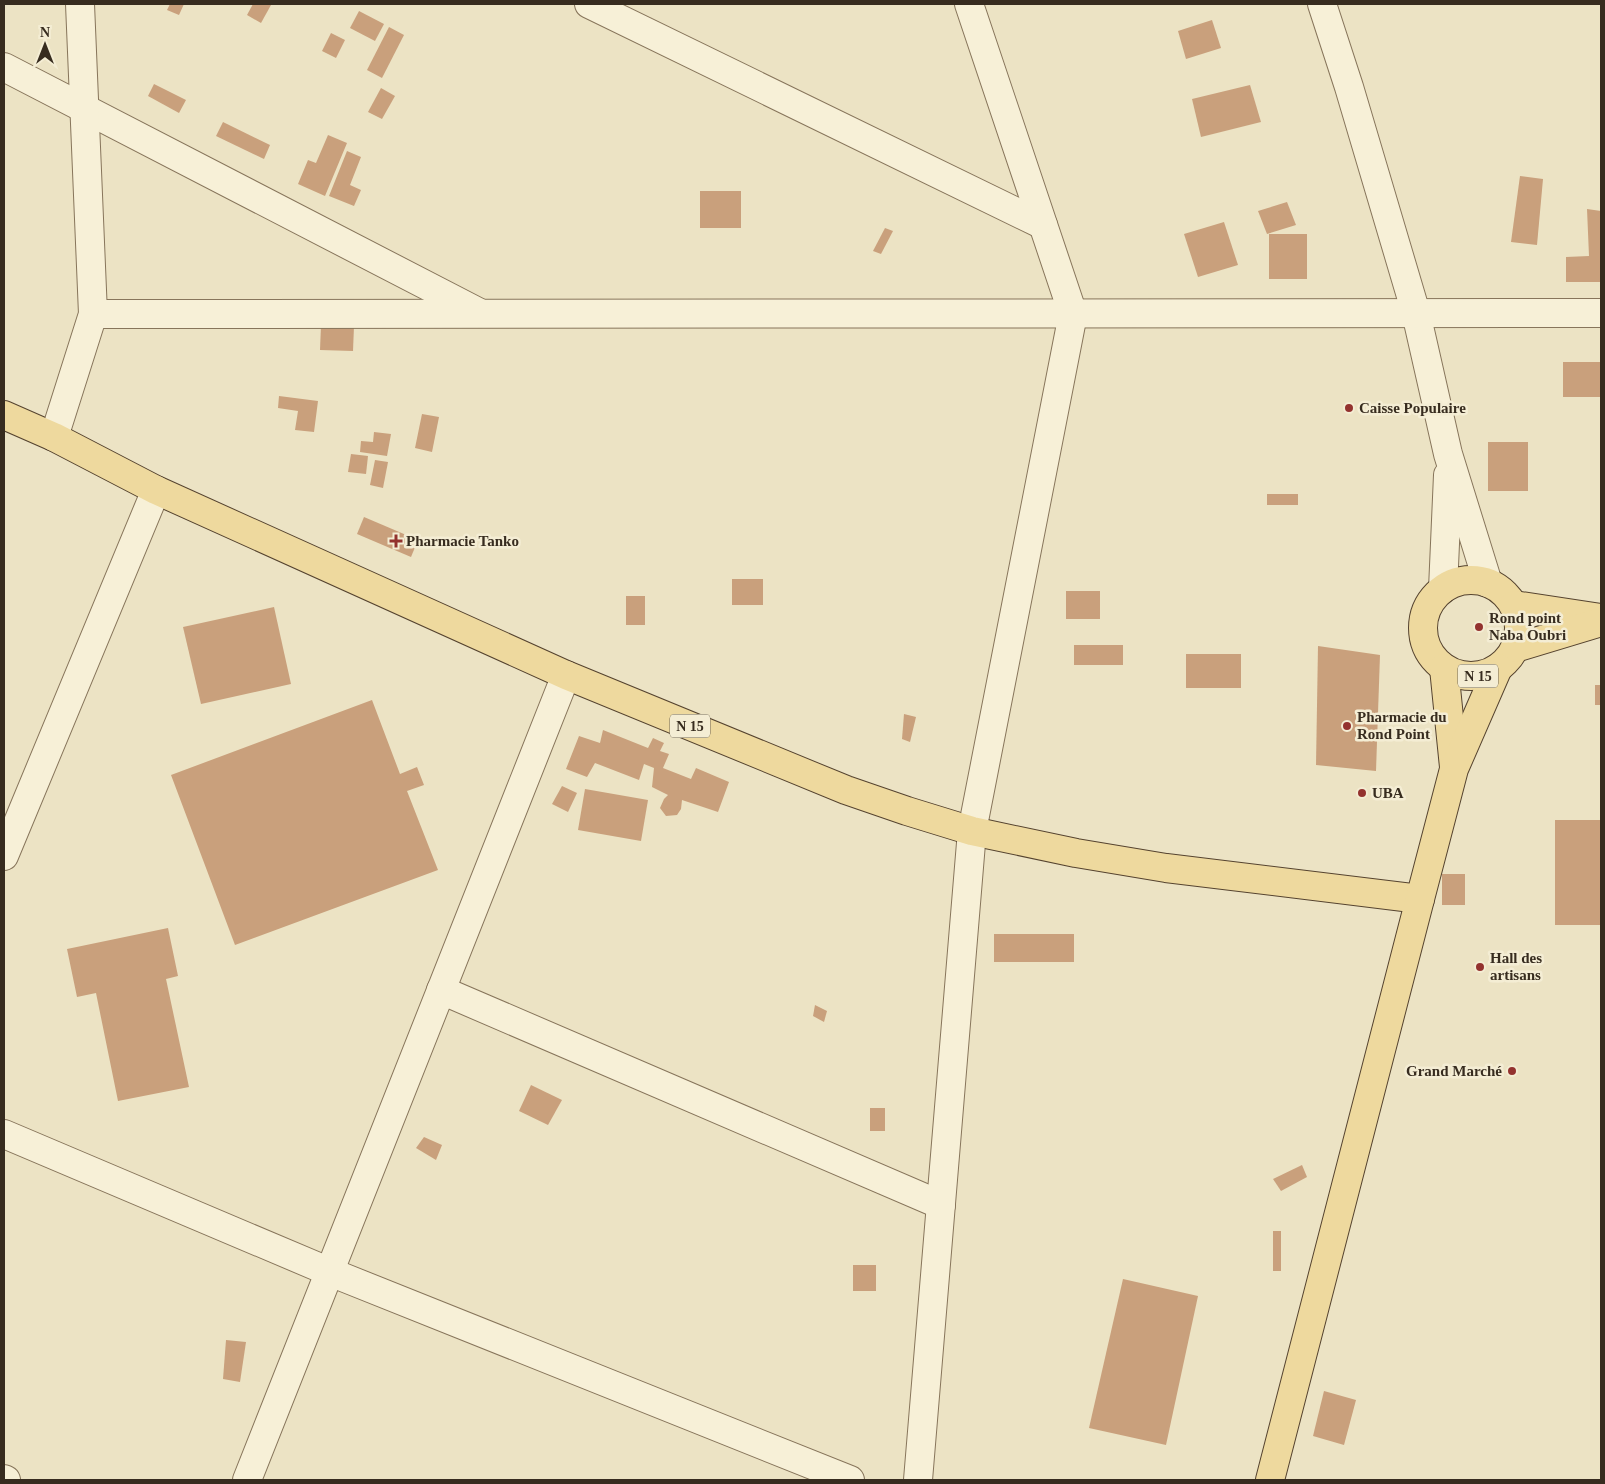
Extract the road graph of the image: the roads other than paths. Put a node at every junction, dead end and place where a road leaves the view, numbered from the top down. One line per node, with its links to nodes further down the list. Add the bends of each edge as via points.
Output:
1 (80, 4): 6 (street)
2 (589, 4): 7 (street)
3 (969, 4): 7 (street)
4 (1322, 4): 8 (street)
5 (4, 67): 6 (street)
6 (84, 108): 10 (street); 11 (street)
7 (1043, 225): 12 (street)
8 (1416, 313): 9 (street); 12 (street); 15 (street)
9 (1601, 313)
10 (93, 314): 11 (street); 14 (street)
11 (482, 314): 12 (street)
12 (1073, 314): 26 (street)
13 (4, 415): 14 (main road, N 15)
14 (54, 437): 16 (main road, N 15)
15 (1448, 454): 17 (street); 18 (street)
16 (156, 490): 23 (main road, N 15); 25 (street)
17 (1488, 583): 18 (main road, via 1464,580); 19 (main road, via 1503,591)
18 (1442, 589): 22 (main road, N 15, via 1428,606 1423,629 1428,651)
19 (1514, 605): 20 (main road, N 15); 21 (main road, N 15, via 1520,626)
20 (1601, 620): 21 (main road, N 15)
21 (1507, 658): 22 (main road, N 15, via 1481,676 1461,676); 24 (main road, N 15)
22 (1444, 668): 24 (main road, N 15)
23 (566, 675): 26 (main road, N 15, via 846,790); 29 (street)
24 (1454, 769): 28 (main road, N 15)
25 (14, 799): 27 (street)
26 (972, 831): 28 (main road, N 15, via 1076,854 1166,868); 31 (street)
27 (4, 856)
28 (1420, 899): 36 (main road)
29 (441, 990): 31 (street); 32 (street)
30 (4, 1134): 32 (street)
31 (941, 1205): 35 (street)
32 (330, 1272): 33 (street); 34 (street)
33 (247, 1480)
34 (850, 1480)
35 (918, 1480)
36 (1270, 1480)

